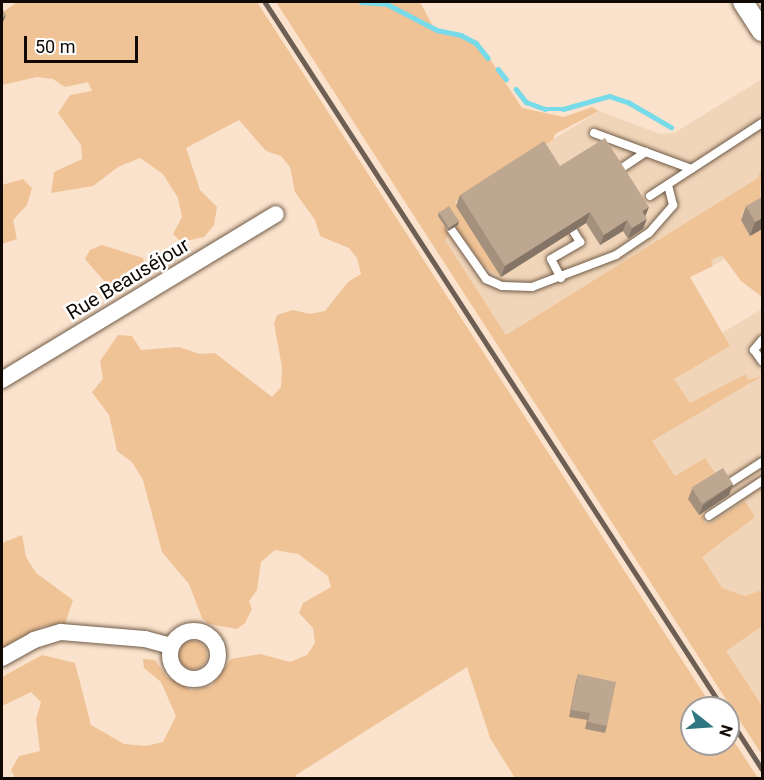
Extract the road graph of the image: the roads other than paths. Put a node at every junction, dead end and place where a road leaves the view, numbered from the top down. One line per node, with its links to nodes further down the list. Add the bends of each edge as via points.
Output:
1 (743, 2): 2 (street)
2 (762, 31)
3 (762, 123): 6 (lane)
4 (594, 133): 5 (lane)
5 (646, 152): 6 (lane); 7 (lane)
6 (692, 169): 8 (lane)
7 (616, 171)
8 (668, 185): 9 (lane); 13 (lane, via 673,205 661,224 616,255)
9 (650, 196)
10 (276, 214): 16 (street, Rue Beauséjour)
11 (451, 229): 13 (lane, via 492,283 521,289)
12 (573, 231): 13 (lane, via 580,242 551,259)
13 (561, 278)
14 (762, 340): 15 (lane, via 754,350)
15 (762, 362)
16 (2, 380)
17 (762, 462): 19 (lane)
18 (762, 481): 20 (lane)
19 (724, 487)
20 (709, 516)
21 (171, 646): 22 (street, via 145,639 62,632 34,639)
22 (2, 658)

